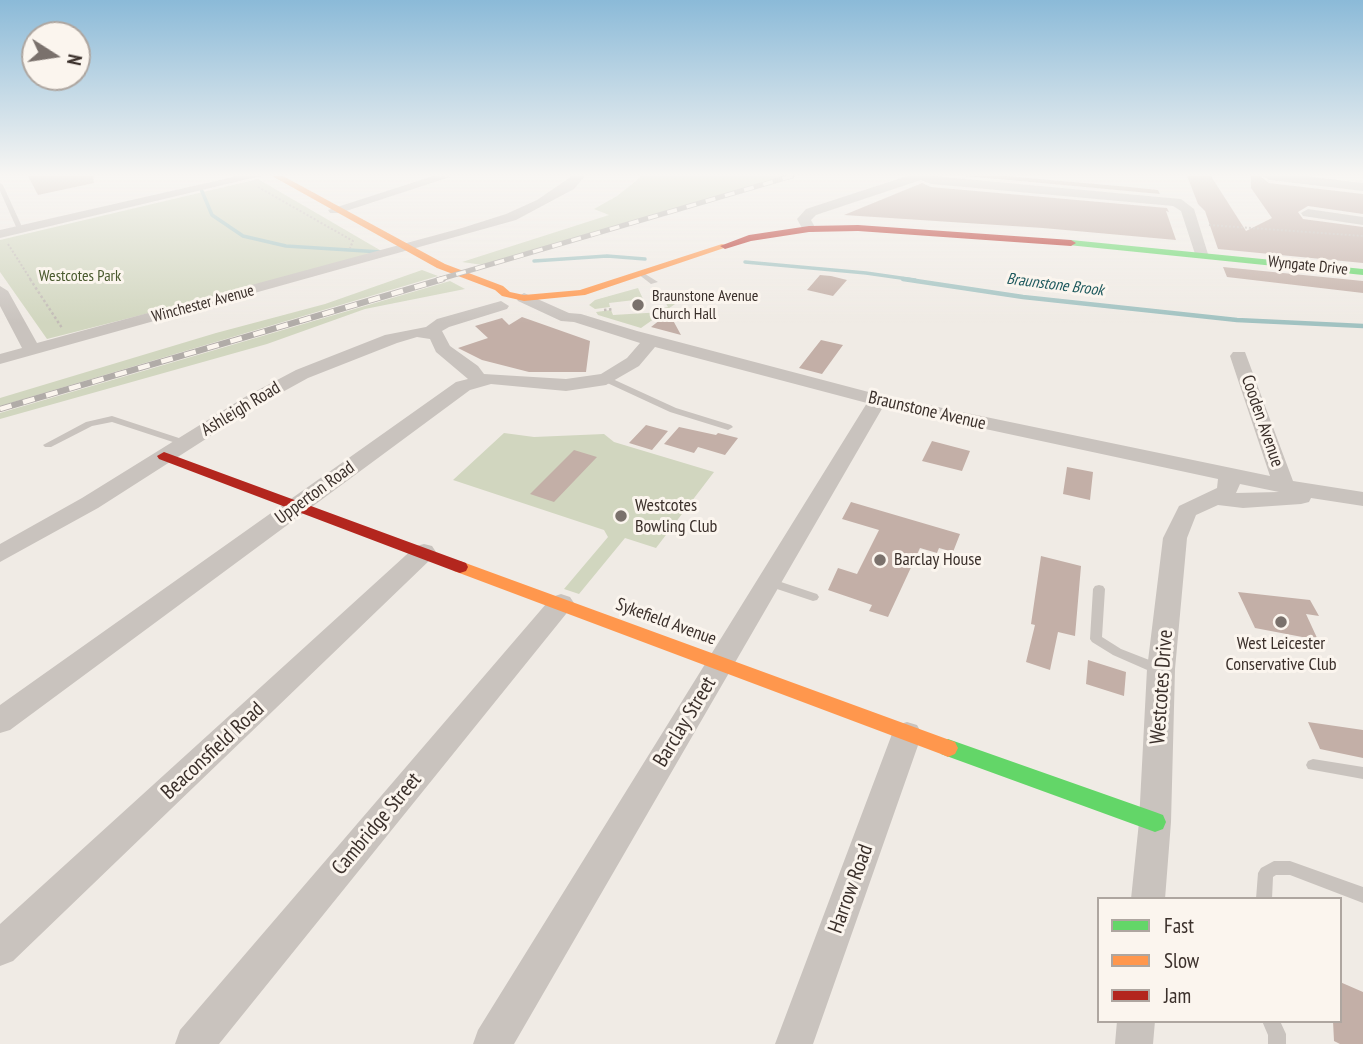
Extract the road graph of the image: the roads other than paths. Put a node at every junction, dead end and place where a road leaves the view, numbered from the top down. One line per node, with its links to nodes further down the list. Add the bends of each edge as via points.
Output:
1 (18, 225): 7 (lane)
2 (41, 225): 7 (street)
3 (362, 225): 10 (street, Braunstone Avenue)
4 (485, 225): 10 (street, Winchester Avenue)
5 (807, 225): 8 (street)
6 (1191, 225): 11 (street)
7 (20, 229): 9 (street)
8 (809, 229): 11 (street, Wyngate Drive, via 1010,237); 13 (street, Wyngate Drive, via 749,238)
9 (3, 238)
10 (406, 249): 16 (street, Braunstone Avenue); 21 (street, Winchester Avenue)
11 (1201, 254): 12 (street, Wyngate Drive)
12 (1363, 272)
13 (640, 273): 14 (lane); 18 (street, Wyngate Drive)
14 (654, 282)
15 (0, 291): 21 (street)
16 (500, 297): 17 (street, Braunstone Avenue); 18 (street, Braunstone Avenue); 19 (street, Ashleigh Road)
17 (524, 298): 18 (street, Braunstone Avenue)
18 (555, 298): 20 (street, Braunstone Avenue, via 567,318)
19 (430, 332): 25 (street); 28 (street, Ashleigh Road, via 391,339 302,374)
20 (651, 340): 24 (street, Upperton Road, via 633,362); 26 (street, Braunstone Avenue)
21 (32, 350): 23 (street, Winchester Avenue)
22 (1240, 356): 32 (street, Cooden Avenue)
23 (0, 359)
24 (606, 379): 25 (street, Upperton Road, via 566,385 501,377); 27 (lane, via 673,410)
25 (478, 380): 35 (street, Upperton Road, via 463,386)
26 (878, 400): 31 (street, Braunstone Avenue); 38 (street, Barclay Street)
27 (729, 428)
28 (185, 443): 29 (lane, via 112,419 89,424); 30 (street, Ashleigh Road)
29 (48, 445)
30 (164, 456): 35 (street, Sykefield Avenue); 37 (street, Ashleigh Road)
31 (1224, 486): 32 (street, Braunstone Avenue); 33 (street, Westcotes Drive, via 1243,501); 43 (street, Westcotes Drive, via 1187,511 1175,538)
32 (1284, 486): 33 (street, Westcotes Drive)
33 (1324, 494): 34 (street, Westcotes Drive)
34 (1363, 499)
35 (298, 505): 36 (street, Sykefield Avenue); 44 (street, Upperton Road)
36 (424, 552): 41 (street, Sykefield Avenue); 52 (street, Beaconsfield Road)
37 (0, 554)
38 (769, 582): 40 (lane); 42 (street, Barclay Street)
39 (1099, 589): 43 (lane, via 1096,639)
40 (813, 597)
41 (561, 603): 42 (street, Sykefield Avenue); 55 (street, Cambridge Street)
42 (721, 662): 45 (street, Sykefield Avenue); 56 (street, Barclay Street)
43 (1161, 669): 48 (street, Westcotes Drive)
44 (0, 720)
45 (907, 734): 48 (street, Sykefield Avenue); 57 (street, Harrow Road)
46 (1314, 765): 47 (lane)
47 (1363, 774)
48 (1155, 822): 50 (street, Westcotes Drive)
49 (1363, 895): 51 (lane, via 1290,868 1274,868 1266,873)
50 (1148, 897)
51 (1264, 897)
52 (0, 948)
53 (1136, 1023): 58 (street)
54 (1272, 1023): 59 (lane)
55 (194, 1044)
56 (492, 1044)
57 (794, 1044)
58 (1134, 1044)
59 (1277, 1044)

